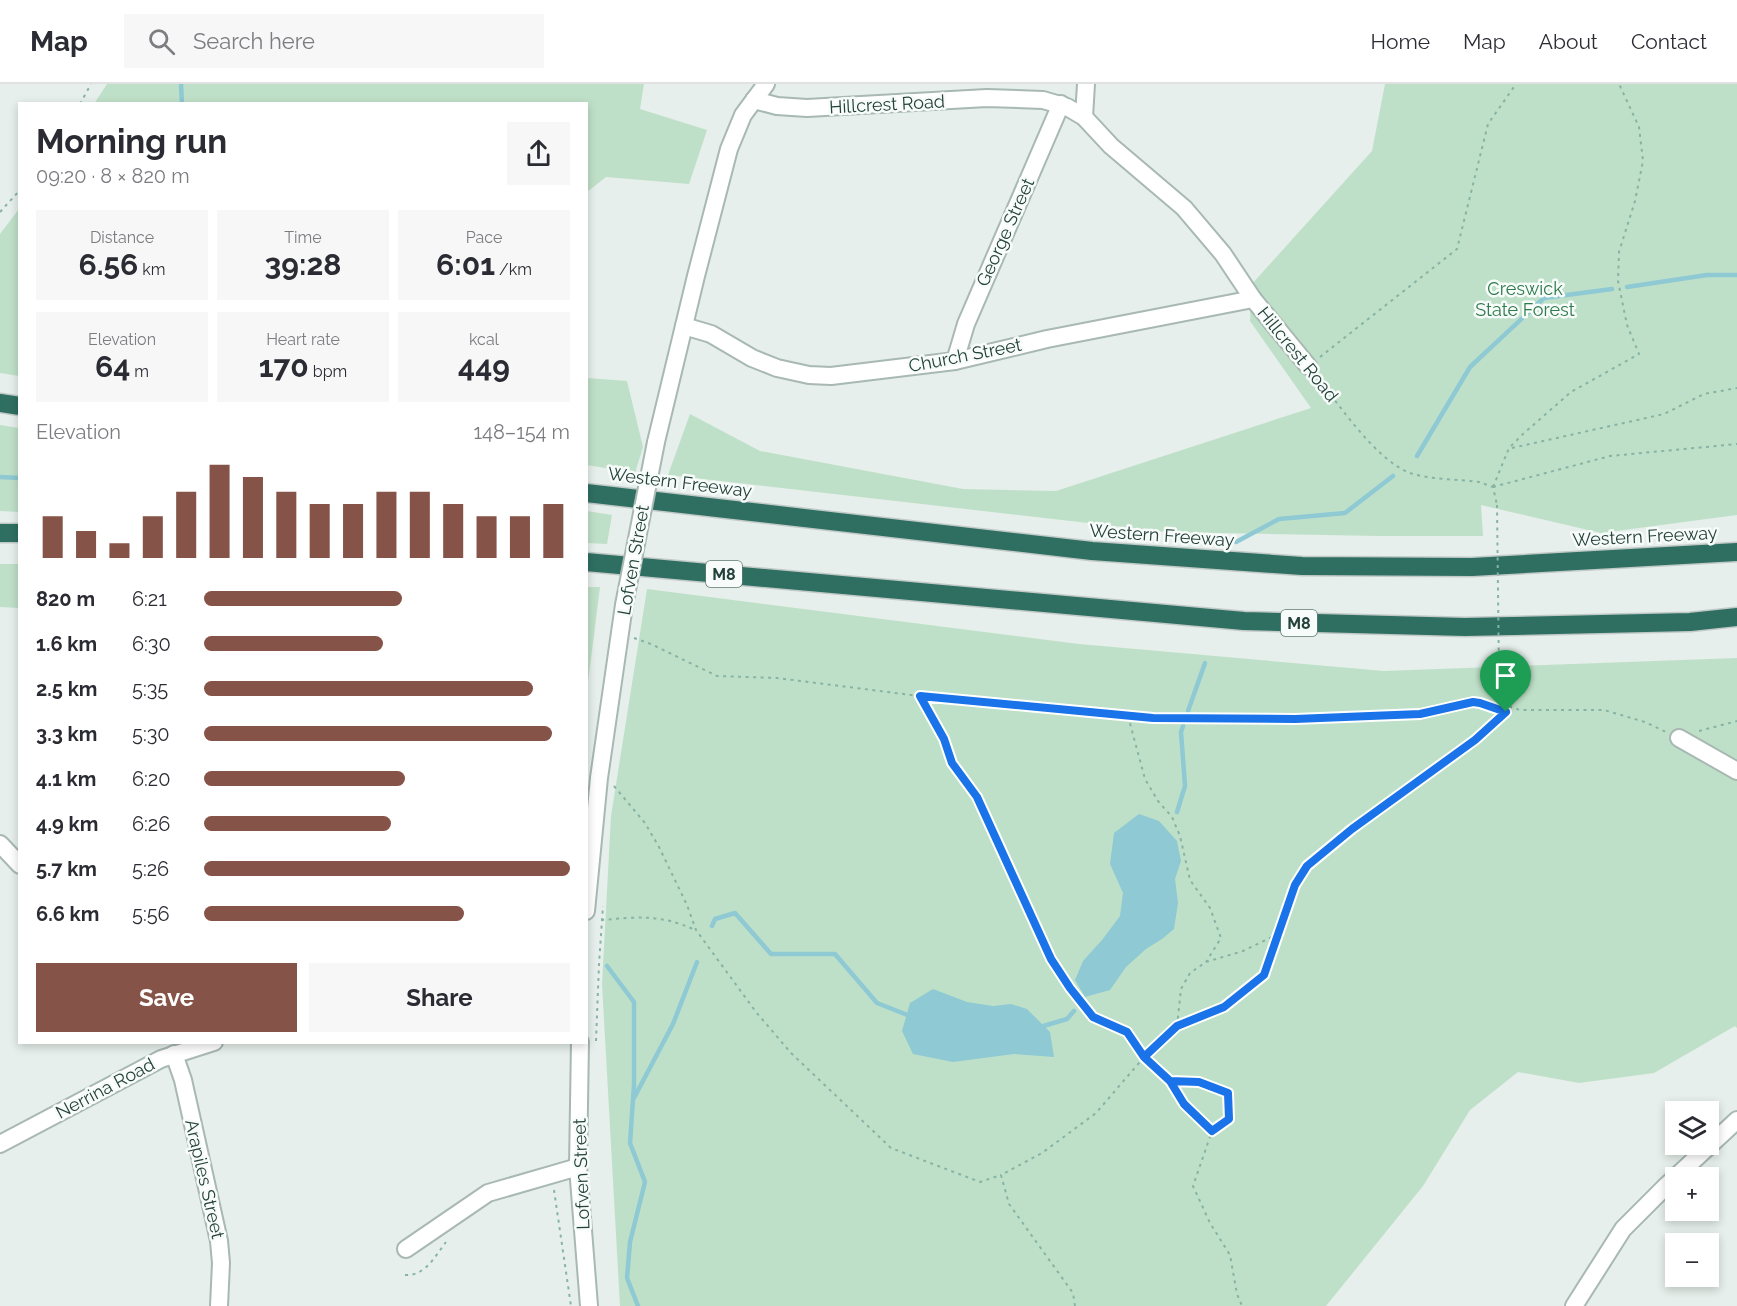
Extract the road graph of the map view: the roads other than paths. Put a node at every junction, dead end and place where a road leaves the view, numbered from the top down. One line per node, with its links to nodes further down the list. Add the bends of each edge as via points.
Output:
1 (766, 84): 3 (street, Lofven Street)
2 (1086, 84): 5 (street)
3 (754, 100): 4 (street, Hillcrest Road, via 807,108 987,98); 7 (street, Lofven Street, via 729,149)
4 (1061, 104): 5 (street, Hillcrest Road); 8 (street, George Street, via 966,324)
5 (1084, 117): 6 (street, Hillcrest Road, via 1111,146 1184,208 1223,254)
6 (1252, 299): 8 (street, Church Street); 9 (street, Hillcrest Road)
7 (684, 326): 8 (street, Church Street, via 711,334 769,365 809,375 839,376); 24 (street, Lofven Street, bridge, via 656,442 619,634 598,778)
8 (955, 361)
9 (1308, 366)
10 (0, 403): 11 (highway)
11 (18, 406)
12 (588, 493): 15 (highway, Western Freeway, via 1092,551 1302,566 1472,567)
13 (0, 533): 14 (highway)
14 (18, 533)
15 (1737, 552)
16 (588, 562): 17 (highway, M8, via 1244,621 1465,627 1690,622)
17 (1737, 617)
18 (1679, 738): 19 (street)
19 (1737, 771)
20 (0, 844): 22 (street)
21 (0, 859): 23 (street)
22 (18, 863)
23 (18, 864)
24 (590, 916)
25 (203, 1044): 27 (street, Nerrina Road)
26 (580, 1044): 30 (street, Lofven Street)
27 (177, 1049): 29 (street, Nerrina Road); 32 (street, Arapiles Street, via 219,1241)
28 (1737, 1120): 34 (street, via 1623,1229)
29 (0, 1144)
30 (578, 1167): 31 (street, via 555,1181 488,1193); 33 (street, Lofven Street)
31 (406, 1249)
32 (219, 1306)
33 (589, 1306)
34 (1574, 1306)

